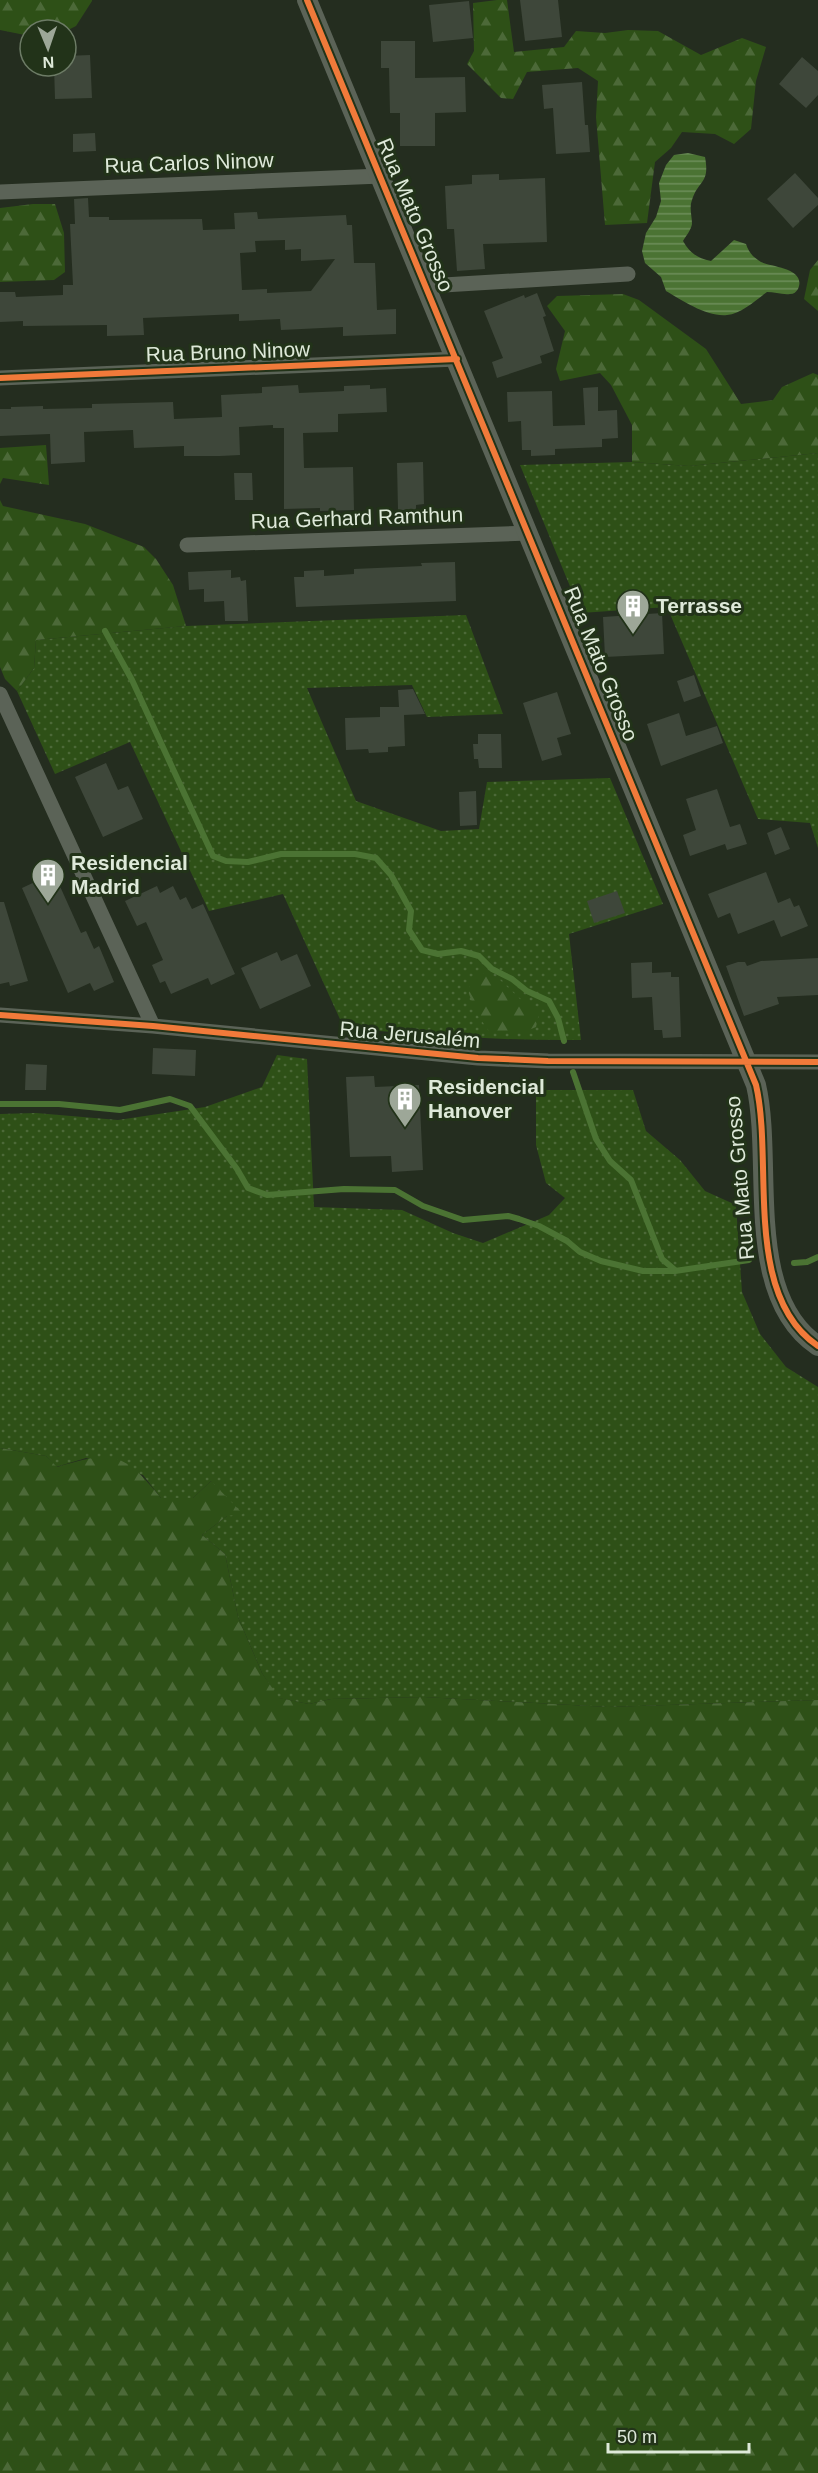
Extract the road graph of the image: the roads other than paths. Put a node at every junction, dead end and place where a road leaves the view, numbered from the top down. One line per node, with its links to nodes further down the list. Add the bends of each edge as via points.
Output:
1 (307, 0): 2 (street, Rua Mato Grosso)
2 (381, 176): 3 (street, Rua Carlos Ninow); 5 (street, Rua Mato Grosso)
3 (0, 192)
4 (628, 274): 5 (street)
5 (427, 286): 6 (street, Rua Mato Grosso)
6 (457, 359): 7 (street, Rua Bruno Ninow); 8 (street, Rua Mato Grosso)
7 (0, 378)
8 (529, 533): 9 (street, Rua Gerhard Ramthun); 13 (street, Rua Mato Grosso)
9 (187, 545)
10 (0, 694): 12 (street)
11 (0, 1015): 12 (street, Rua Jerusalém)
12 (153, 1026): 13 (street, Rua Jerusalém, via 478,1058)
13 (747, 1062): 14 (street, Rua Jerusalém); 15 (street, Rua Mato Grosso, via 761,1104 768,1249 777,1291 790,1317)
14 (818, 1062)
15 (818, 1346)

